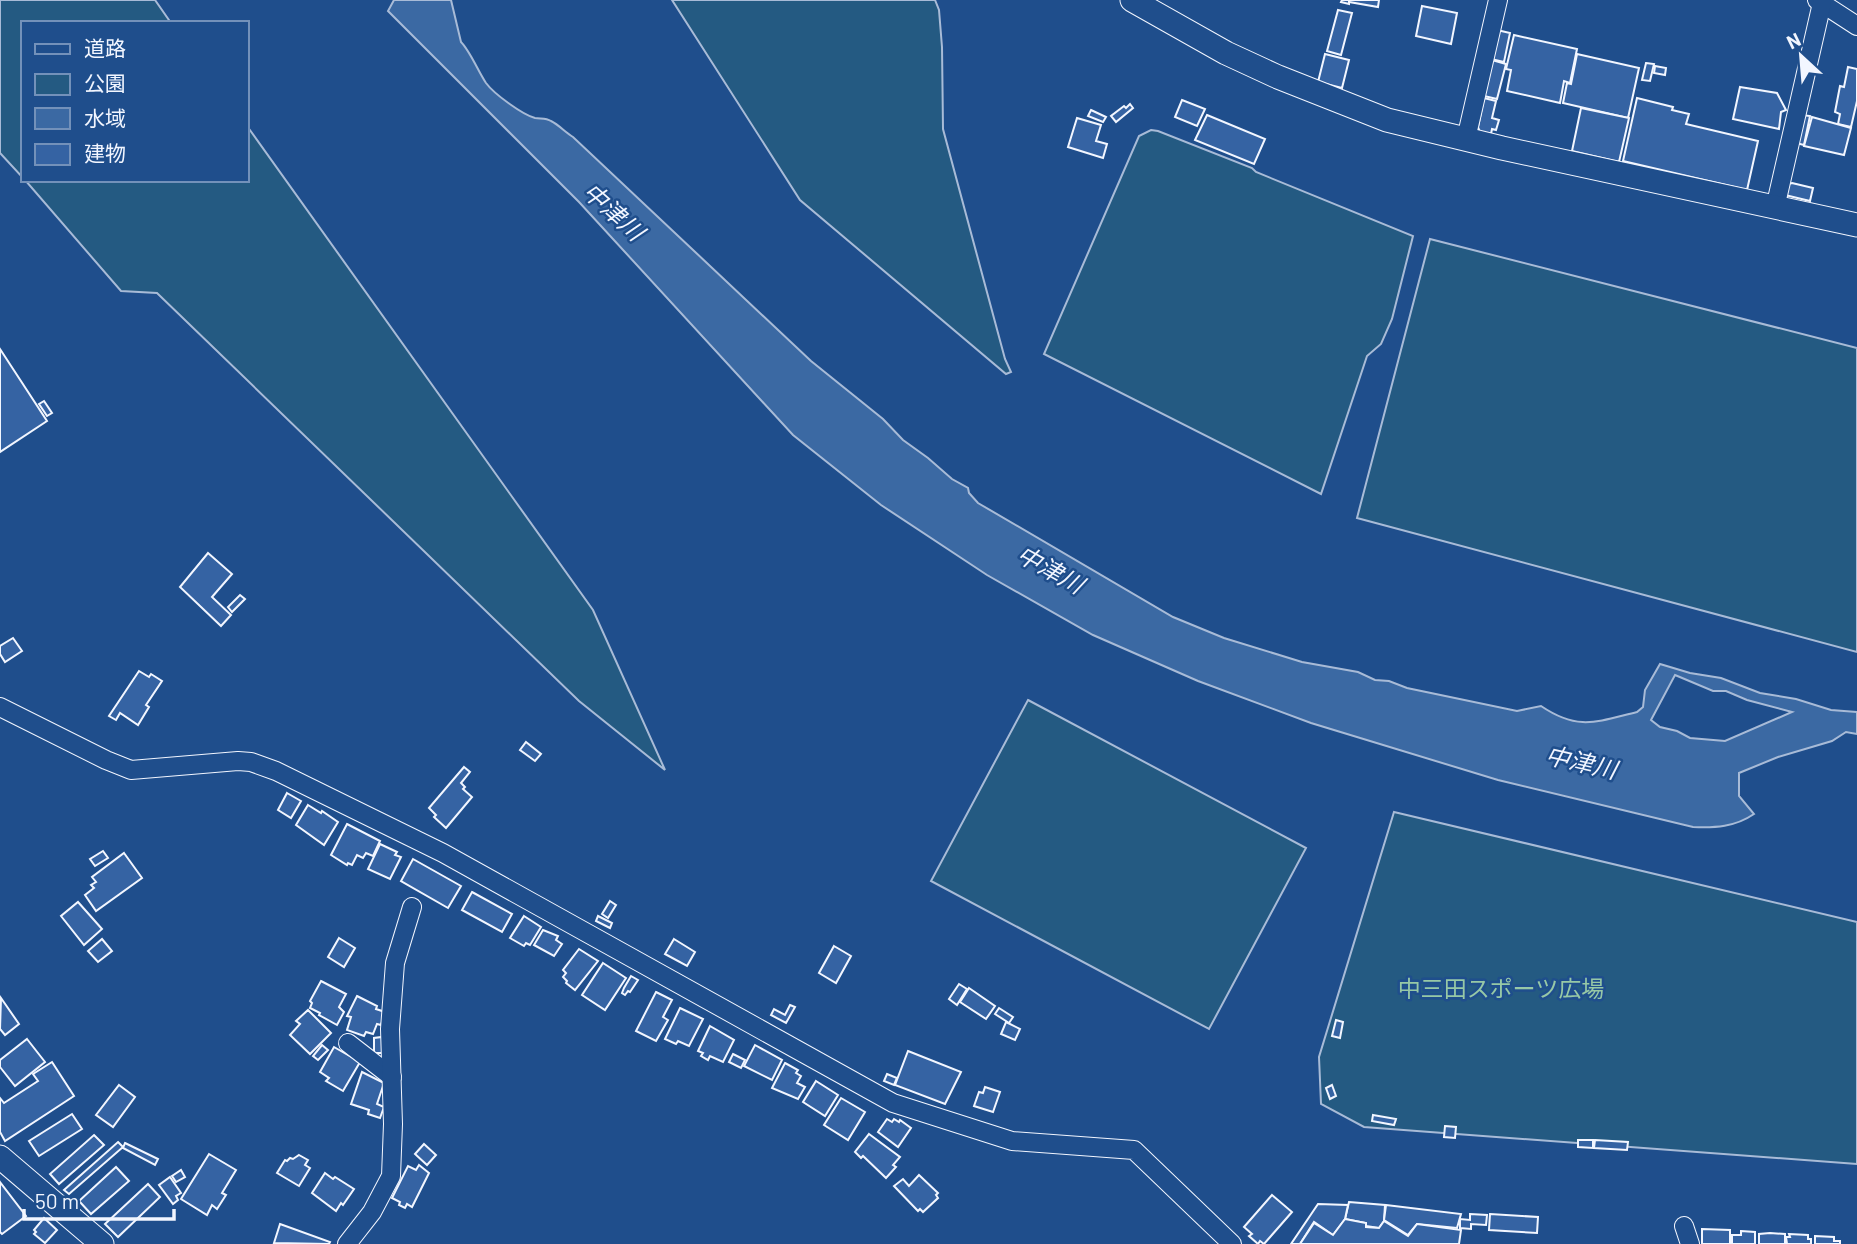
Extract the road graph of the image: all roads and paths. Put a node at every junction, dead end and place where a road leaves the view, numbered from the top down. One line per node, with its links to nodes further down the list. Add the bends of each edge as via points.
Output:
1 (1132, 0): 5 (street, via 1278,77 1387,120)
2 (1498, 0): 5 (street)
3 (1819, 2): 4 (street); 6 (street)
4 (1857, 26)
5 (1466, 139): 6 (street)
6 (1775, 208): 7 (street)
7 (1857, 225)
8 (0, 707): 16 (street, via 131,770 238,761 276,771 443,853 893,1102 1012,1141 1134,1150)
9 (412, 907): 11 (street, via 395,963)
10 (348, 1043): 11 (street)
11 (391, 1077): 15 (street, via 391,1176)
12 (0, 1157): 14 (street)
13 (1684, 1226): 17 (street)
14 (102, 1244)
15 (348, 1244)
16 (1232, 1244)
17 (1690, 1244)

